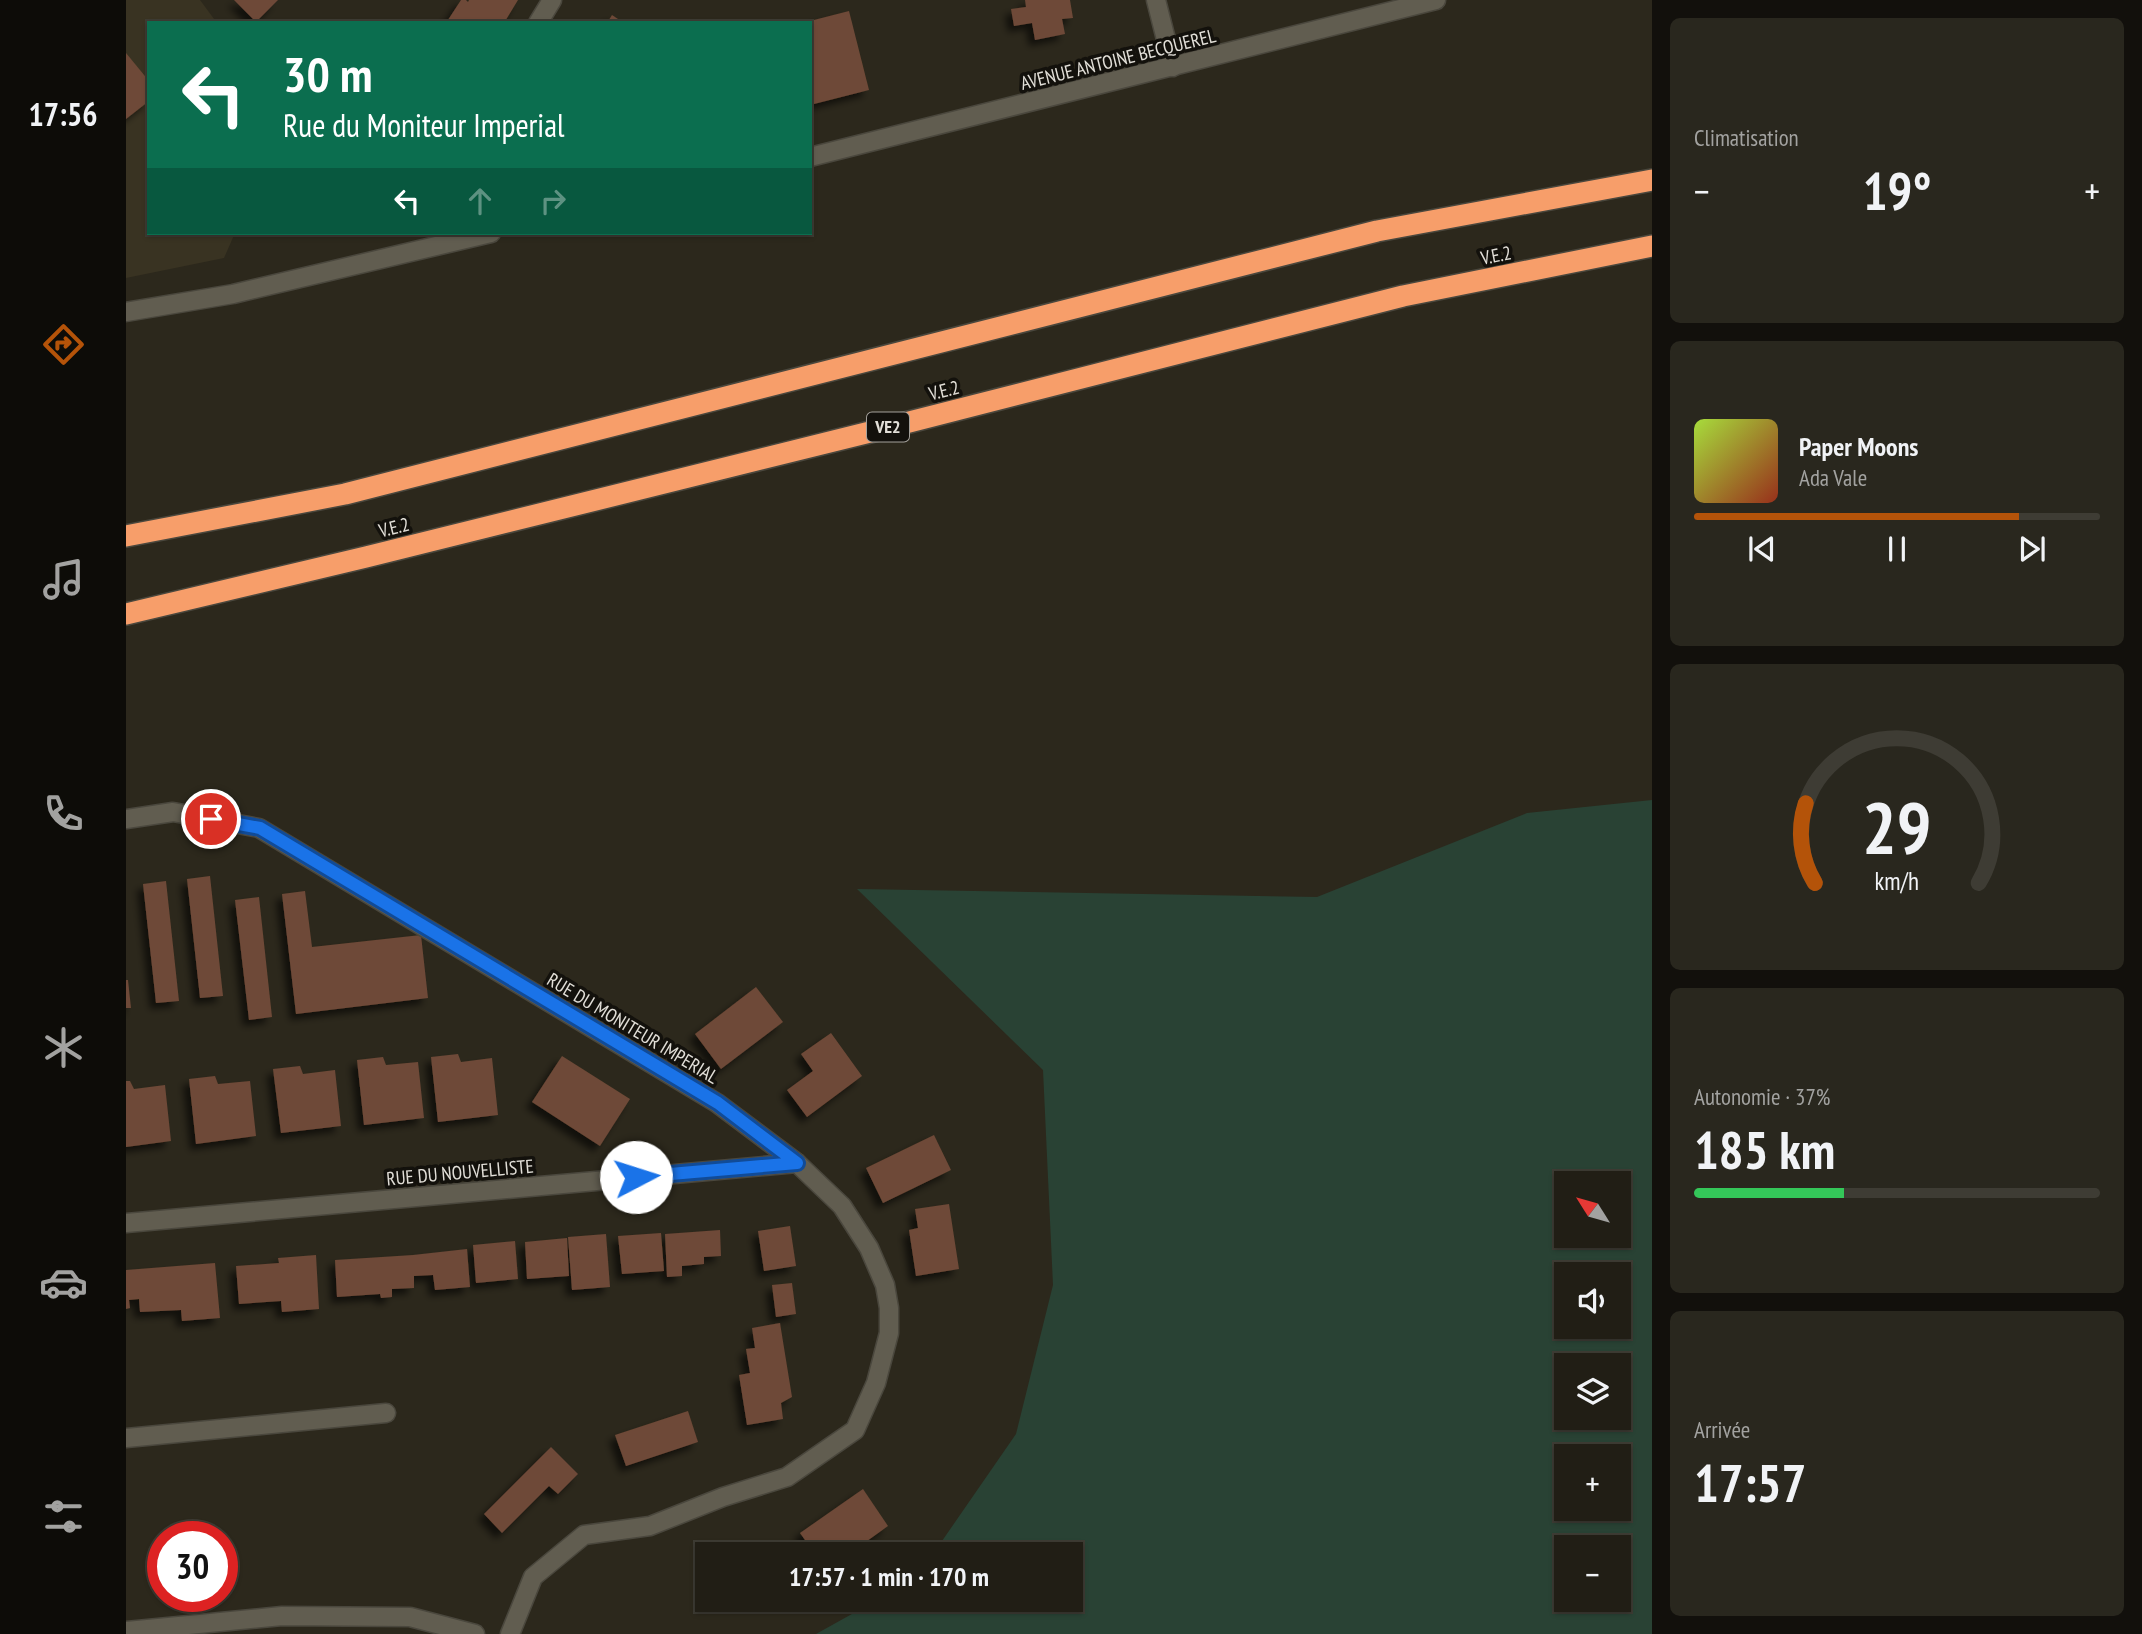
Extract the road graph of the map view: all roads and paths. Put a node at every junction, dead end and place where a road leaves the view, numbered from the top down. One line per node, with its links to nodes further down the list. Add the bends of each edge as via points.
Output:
1 (552, 0): 4 (street)
2 (1156, 0): 5 (street)
3 (1436, 0): 5 (street, AVENUE ANTOINE BECQUEREL)
4 (539, 21)
5 (1173, 67): 6 (street, AVENUE ANTOINE BECQUEREL)
6 (812, 157)
7 (1652, 180): 11 (highway, via 1377,231 345,494)
8 (483, 235): 10 (street, via 233,294)
9 (1652, 247): 12 (highway, V.E.2 / VE2, via 1403,296)
10 (126, 312)
11 (126, 536)
12 (126, 614)
13 (126, 819): 14 (street, RUE DU MONITEUR IMPERIAL, via 173,812 260,828 718,1103)
14 (797, 1163): 15 (street, RUE DU NOUVELLISTE); 20 (street, RUE DU MONITEUR IMPERIAL, via 842,1206 869,1248 885,1285 889,1333 876,1383 855,1430 787,1477 650,1526 584,1535 533,1577)
15 (126, 1223)
16 (386, 1413): 17 (street)
17 (126, 1438)
18 (126, 1631): 19 (street, via 282,1616 410,1617)
19 (475, 1634)
20 (510, 1634)

